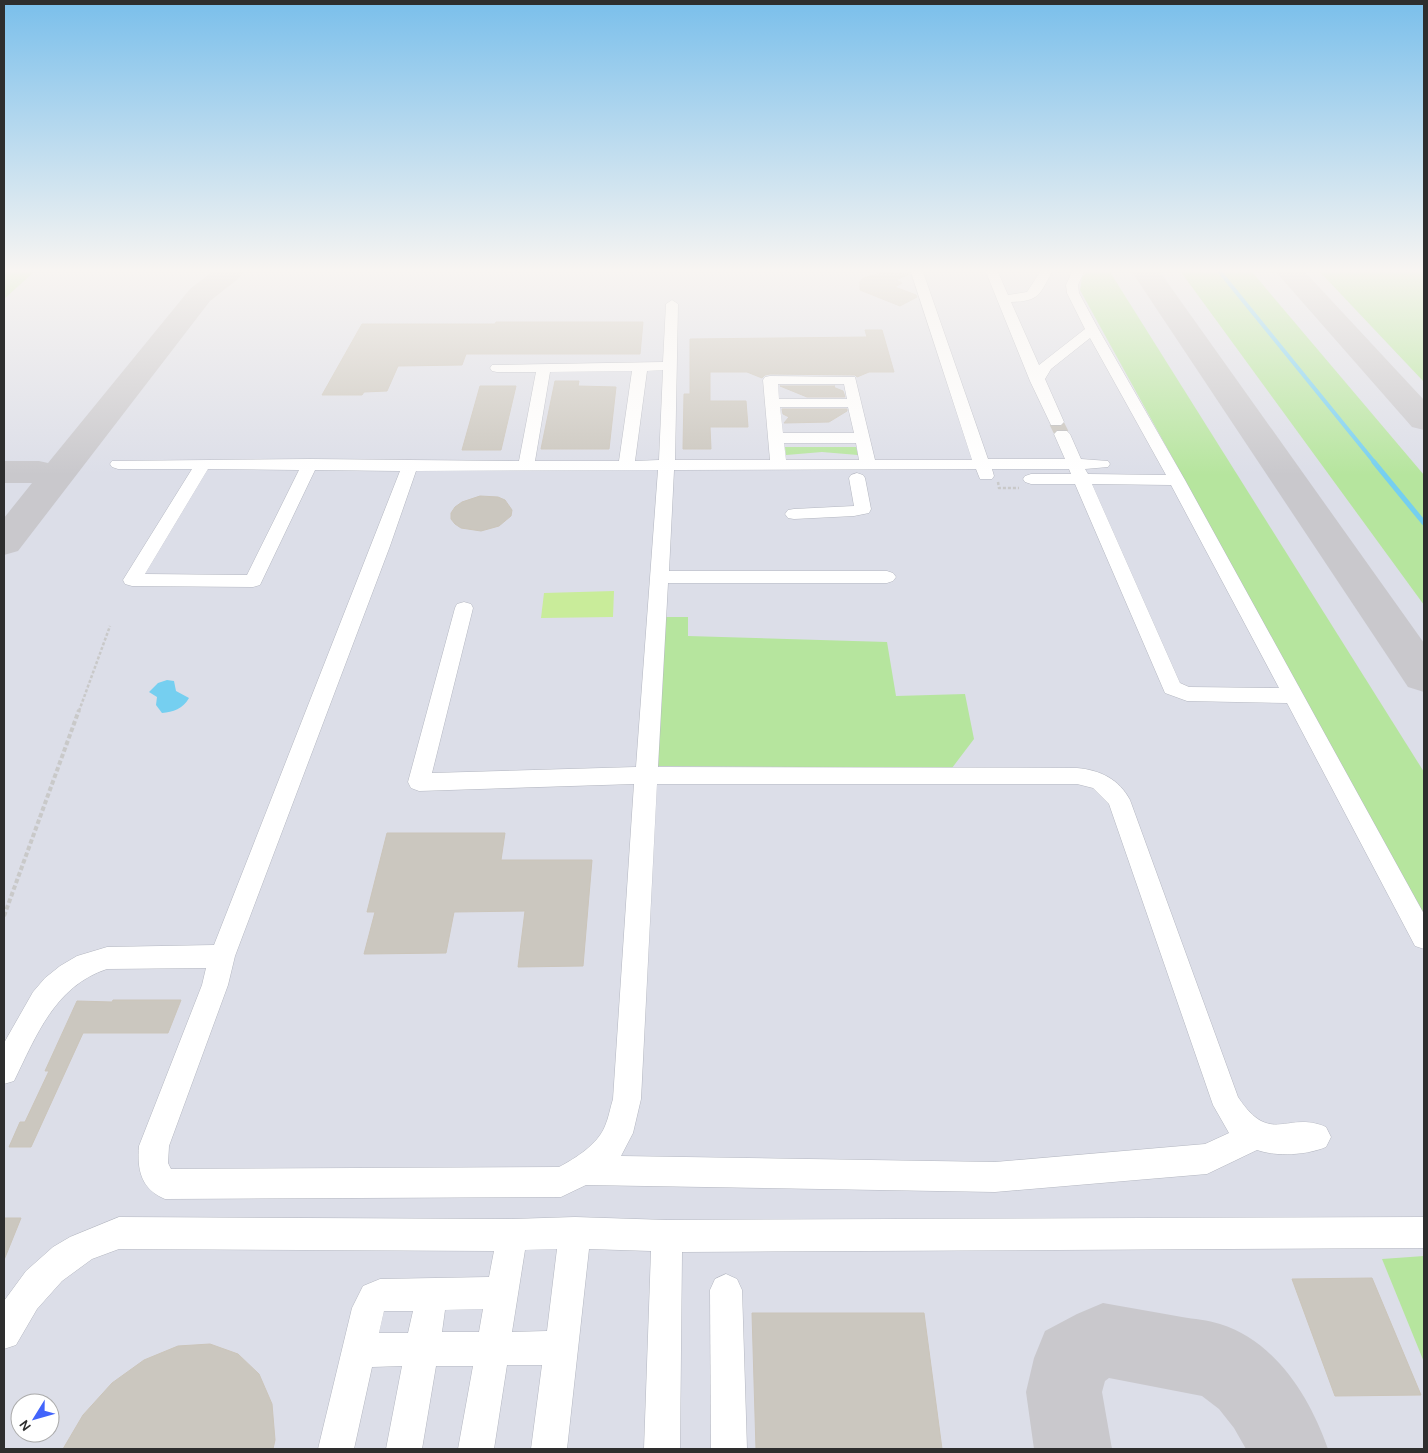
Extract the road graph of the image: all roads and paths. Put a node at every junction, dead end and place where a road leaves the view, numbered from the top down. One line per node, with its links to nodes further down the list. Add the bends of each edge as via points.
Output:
1 (671, 340): 10 (street)
2 (941, 340): 28 (street)
3 (1021, 340): 6 (street)
4 (1080, 340): 7 (street)
5 (1097, 340): 8 (street)
6 (1027, 354): 7 (street); 13 (street)
7 (1059, 356): 8 (street, via 1087,353); 13 (street, via 1045,367)
8 (1110, 363): 31 (street)
9 (640, 366): 10 (street); 12 (street); 21 (street)
10 (670, 366): 26 (street)
11 (497, 368): 12 (street)
12 (544, 368): 20 (street)
13 (1038, 381): 29 (street)
14 (771, 399): 15 (street); 15 (street, via 770,380 850,380); 17 (street)
15 (854, 399): 16 (street)
16 (862, 433): 17 (street); 23 (street)
17 (775, 434): 22 (street)
18 (118, 464): 19 (street)
19 (203, 464): 25 (street); 25 (street, via 132,580 252,580)
20 (526, 464): 21 (street); 27 (street)
21 (627, 464): 26 (street)
22 (778, 464): 23 (street); 26 (street)
23 (868, 464): 28 (street)
24 (1102, 464): 29 (street)
25 (307, 470): 27 (street)
26 (666, 471): 27 (street); 30 (street); 33 (street)
27 (408, 472): 41 (street)
28 (985, 472): 29 (street); 30 (street)
29 (1077, 472): 31 (street); 37 (street, via 1172,688 1186,694)
30 (857, 478): 32 (street, via 863,509)
31 (1178, 480): 37 (street)
32 (794, 514)
33 (659, 577): 34 (street); 38 (street)
34 (888, 577)
35 (464, 608): 38 (street, via 419,782)
36 (110, 626): 39 (path)
37 (1295, 696): 40 (street)
38 (646, 775): 43 (street, via 1077,776 1098,779 1119,800 1227,1105 1236,1121); 45 (street, via 627,1099 614,1141 597,1161)
39 (4, 916)
40 (1424, 938)
41 (222, 956): 42 (street, via 107,958 80,967 48,992); 45 (street, via 215,985 154,1146 156,1176 165,1184 562,1182)
42 (4, 1071)
43 (1254, 1136): 44 (street, via 1264,1139); 45 (street, via 1207,1159 995,1176)
44 (1316, 1137)
45 (584, 1170)
46 (575, 1233): 48 (street); 49 (street); 55 (street)
47 (1424, 1233): 49 (street)
48 (512, 1235): 51 (street); 53 (street, via 119,1233 74,1251 57,1263 18,1306)
49 (667, 1236): 62 (street)
50 (726, 1290): 63 (street)
51 (503, 1293): 52 (street); 54 (street)
52 (432, 1294): 56 (street); 57 (street, via 374,1297 368,1308)
53 (4, 1333)
54 (493, 1348): 55 (street); 56 (street); 60 (street)
55 (562, 1348): 61 (street)
56 (423, 1349): 57 (street); 59 (street)
57 (358, 1350): 58 (street)
58 (336, 1449)
59 (404, 1449)
60 (476, 1449)
61 (550, 1449)
62 (662, 1449)
63 (730, 1449)

